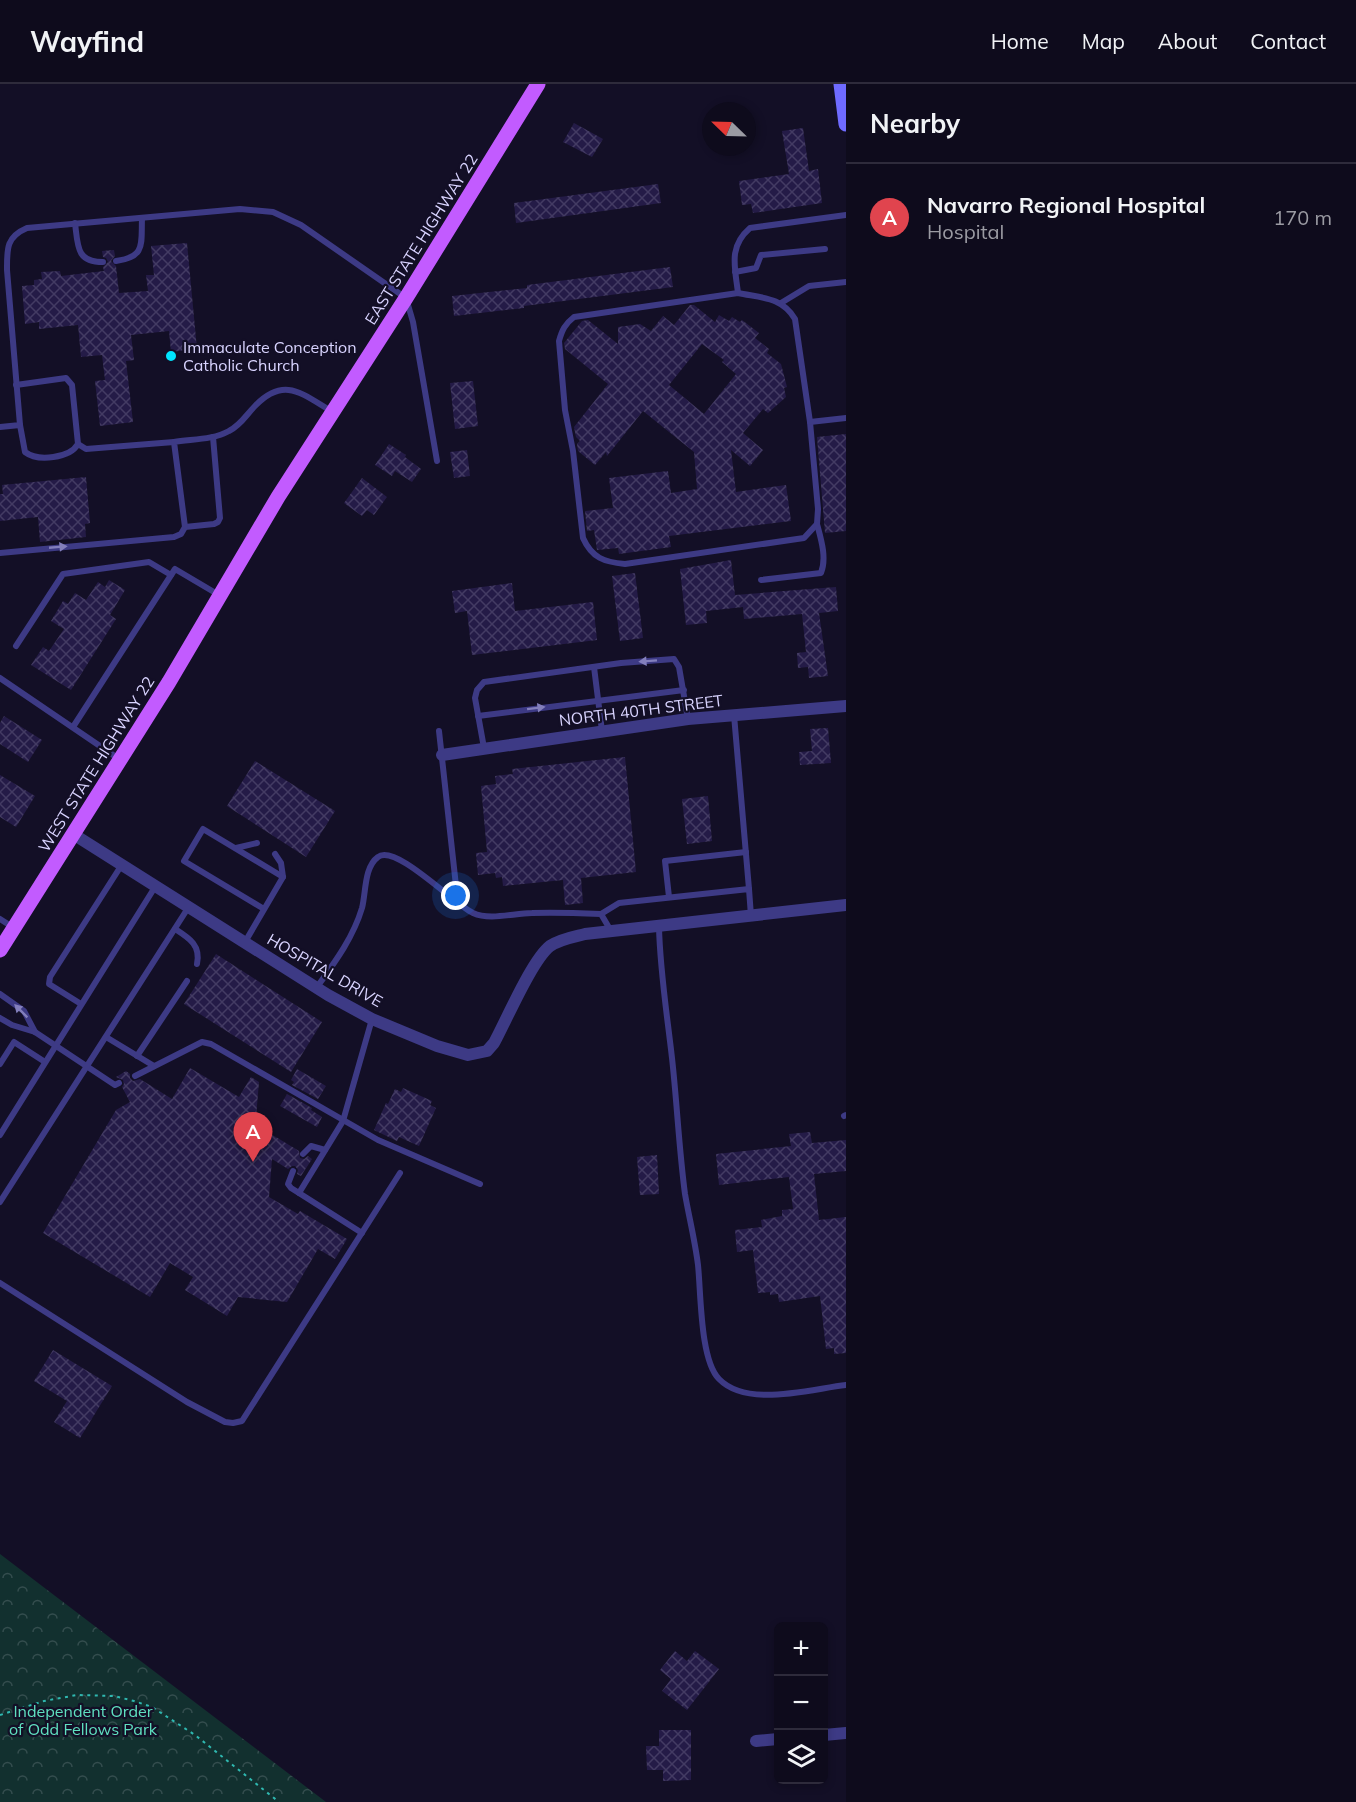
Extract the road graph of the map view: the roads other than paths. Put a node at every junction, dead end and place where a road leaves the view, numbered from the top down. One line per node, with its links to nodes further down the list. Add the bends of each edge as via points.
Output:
1 (538, 84): 14 (main road, EAST STATE HIGHWAY 22)
2 (841, 84): 3 (street)
3 (846, 124)
4 (846, 215): 11 (lane, via 750,228 736,243)
5 (142, 218): 6 (lane); 8 (lane, via 138,252 130,259); 14 (lane, via 240,209 273,212 301,225)
6 (75, 223): 9 (lane, via 83,258); 10 (lane, via 16,232 7,247)
7 (825, 249): 11 (lane, via 761,255 756,268)
8 (116, 261)
9 (103, 262)
10 (3, 270): 16 (lane)
11 (735, 272): 13 (lane)
12 (846, 282): 15 (lane, via 809,286)
13 (738, 293): 15 (lane); 26 (lane, via 574,317 566,323 559,341 583,538 599,559 625,564 804,538)
14 (406, 298): 17 (main road, EAST STATE HIGHWAY 22); 25 (lane)
15 (781, 303): 19 (lane, via 795,319)
16 (16, 385): 20 (lane); 24 (lane, via 70,380)
17 (333, 412): 22 (lane, via 296,390 283,390 268,395 228,432); 31 (main road, EAST STATE HIGHWAY 22)
18 (846, 418): 19 (lane)
19 (810, 422): 26 (lane)
20 (20, 425): 21 (lane); 24 (lane, via 25,452 30,456 70,453)
21 (0, 427)
22 (213, 436): 23 (lane); 27 (lane, via 220,518 214,524)
23 (174, 442): 24 (lane, via 86,449); 27 (lane)
24 (78, 444)
25 (437, 461)
26 (817, 524): 30 (lane, via 822,543 821,573)
27 (185, 527): 28 (lane, one-way to 27, via 174,537)
28 (0, 553)
29 (171, 575): 31 (lane, via 175,569); 32 (lane, via 149,562 63,574); 41 (lane)
30 (761, 580)
31 (220, 596): 46 (main road, WEST STATE HIGHWAY 22)
32 (16, 646)
33 (594, 667): 35 (lane, one-way to 33, via 674,659); 36 (lane); 39 (lane, via 484,682 475,698)
34 (0, 678): 41 (lane)
35 (684, 690): 36 (lane); 40 (lane)
36 (599, 700): 39 (lane, one-way to 36); 43 (lane)
37 (846, 706): 38 (street, NORTH 40TH STREET)
38 (734, 715): 40 (street, NORTH 40TH STREET); 50 (lane)
39 (478, 716): 44 (lane)
40 (688, 719): 43 (street, NORTH 40TH STREET)
41 (73, 727): 46 (lane)
42 (439, 731): 45 (lane)
43 (602, 731): 44 (street, NORTH 40TH STREET)
44 (484, 748): 45 (street, NORTH 40TH STREET)
45 (442, 755): 57 (lane)
46 (120, 760): 47 (main road, WEST STATE HIGHWAY 22)
47 (73, 834): 52 (street, HOSPITAL DRIVE); 65 (main road, WEST STATE HIGHWAY 22)
48 (257, 843): 49 (lane)
49 (236, 848): 53 (lane); 60 (lane, via 203,829 184,861)
50 (746, 852): 55 (lane); 56 (lane, via 665,861)
51 (275, 854): 53 (lane)
52 (121, 866): 54 (street, HOSPITAL DRIVE); 74 (lane, via 50,977 49,984)
53 (283, 877): 60 (lane)
54 (155, 887): 59 (street, HOSPITAL DRIVE); 74 (lane)
55 (749, 889): 56 (lane); 62 (lane)
56 (669, 897): 61 (lane, via 619,903)
57 (458, 904): 61 (lane, via 475,915); 72 (lane, via 401,859 386,854 378,856 370,867 355,930)
58 (846, 905): 62 (street, HOSPITAL DRIVE)
59 (188, 908): 66 (lane); 68 (street, HOSPITAL DRIVE)
60 (264, 909): 68 (lane)
61 (601, 914): 67 (lane)
62 (751, 916): 64 (street, HOSPITAL DRIVE)
63 (0, 919): 65 (lane)
64 (659, 927): 67 (street, HOSPITAL DRIVE); 98 (lane, via 685,1190 712,1370 731,1389 761,1396)
65 (14, 928): 69 (main road, WEST STATE HIGHWAY 22)
66 (175, 929): 70 (lane, via 194,945 199,955); 78 (lane)
67 (611, 931): 76 (street, HOSPITAL DRIVE, via 573,937 550,946 534,966 487,1051 468,1056)
68 (244, 943): 72 (street, HOSPITAL DRIVE)
69 (0, 950)
70 (197, 964)
71 (187, 981): 80 (lane)
72 (316, 988): 76 (street, HOSPITAL DRIVE)
73 (0, 994): 77 (lane, one-way to 73, via 24,1011)
74 (81, 1004): 79 (lane)
75 (0, 1018): 77 (lane)
76 (372, 1019): 87 (lane)
77 (35, 1032): 79 (lane)
78 (106, 1037): 80 (lane); 84 (lane)
79 (55, 1046): 81 (lane); 84 (lane)
80 (137, 1056): 83 (lane)
81 (45, 1062): 82 (lane, via 14,1042); 88 (lane)
82 (0, 1064)
83 (154, 1066): 85 (lane); 87 (lane, via 202,1041)
84 (86, 1068): 86 (lane, via 115,1085); 95 (lane)
85 (135, 1076)
86 (119, 1083)
87 (343, 1120): 89 (lane); 93 (lane, via 378,1140)
88 (0, 1135)
89 (325, 1150): 90 (lane, via 311,1146); 94 (lane)
90 (303, 1154)
91 (292, 1171): 94 (lane, via 288,1184)
92 (400, 1173): 96 (lane)
93 (480, 1184)
94 (299, 1193): 96 (lane)
95 (0, 1202)
96 (362, 1233): 97 (lane, via 253,1406 242,1420 233,1423 187,1402)
97 (0, 1283)
98 (846, 1385)
99 (846, 1733): 100 (street)
100 (828, 1735)
101 (774, 1740): 102 (street)
102 (756, 1742)

